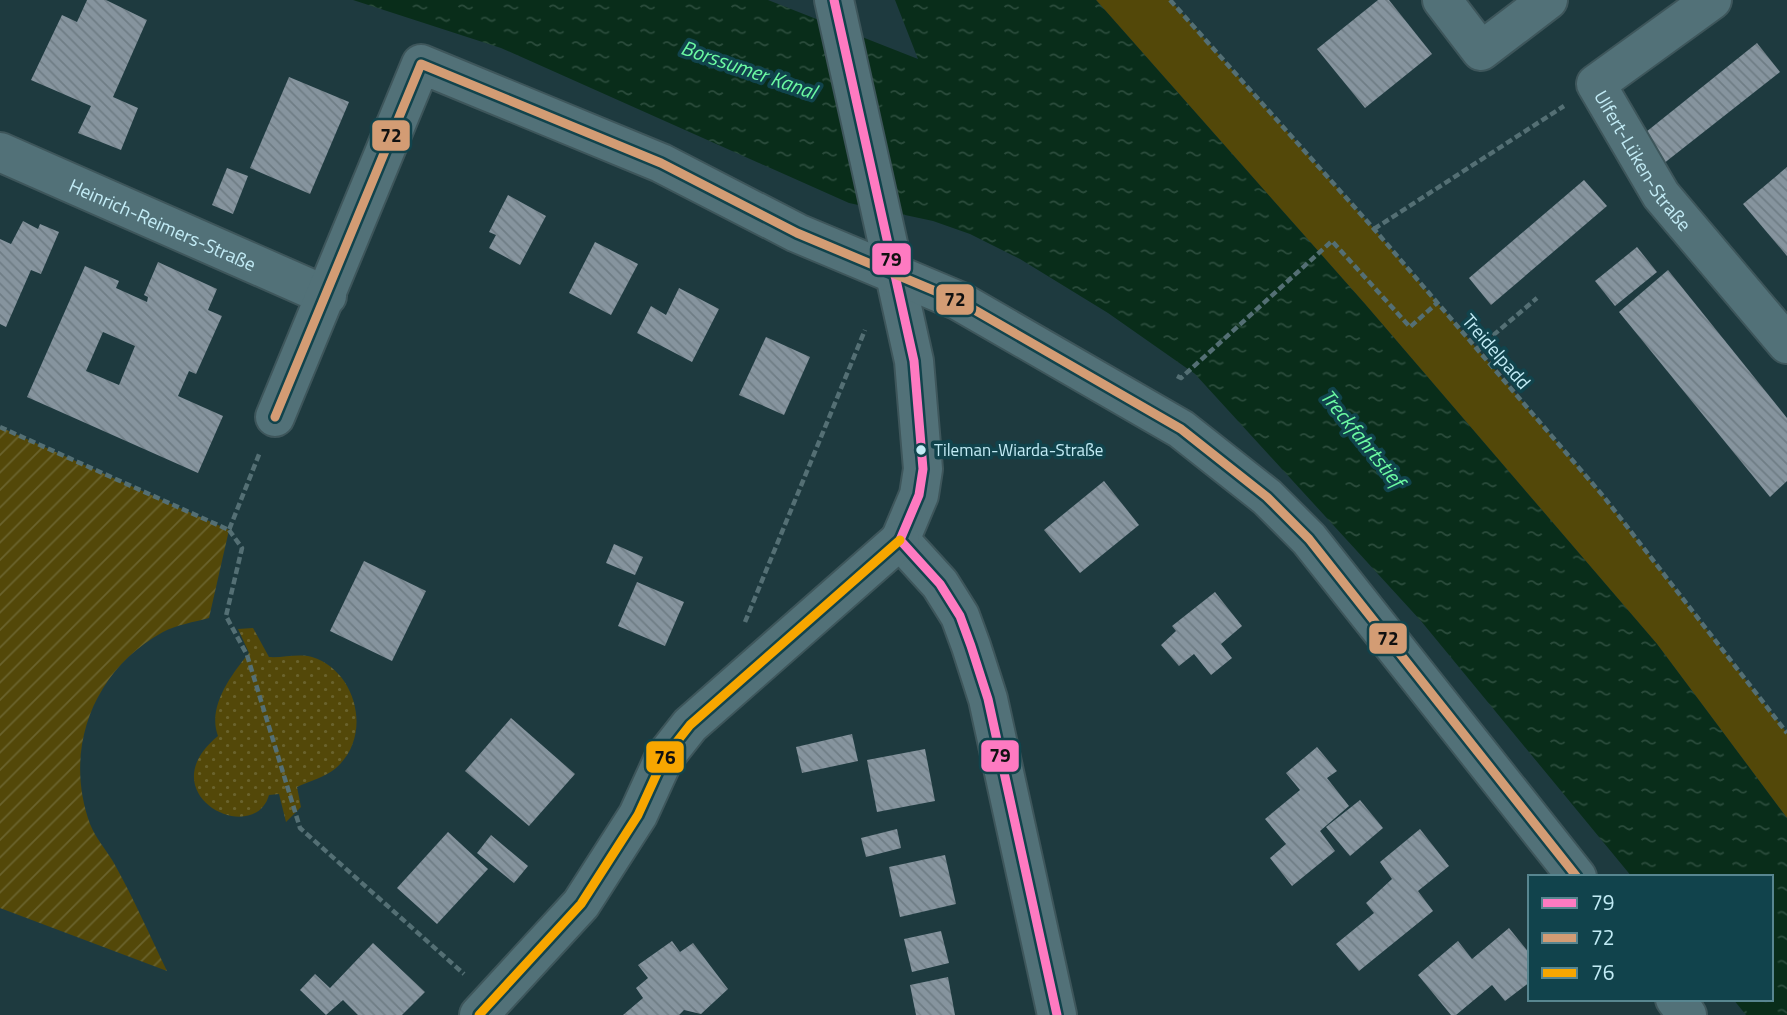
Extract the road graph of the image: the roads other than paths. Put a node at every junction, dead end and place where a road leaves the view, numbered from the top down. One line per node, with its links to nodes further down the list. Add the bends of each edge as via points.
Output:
1 (834, 0): 6 (street)
2 (1442, 0): 3 (street, via 1481,51)
3 (1548, 0)
4 (1712, 0): 8 (street, Ulfert-Lüken-Straße, via 1596,84 1661,195)
5 (0, 152): 7 (street, Heinrich-Reimers-Straße)
6 (892, 272): 7 (street, via 797,233 661,163 421,64); 10 (street, via 914,361 923,450 919,495); 11 (street, via 959,301 1114,388 1181,429 1267,497 1310,539)
7 (327, 296): 9 (street)
8 (1787, 344)
9 (275, 417)
10 (900, 540): 12 (street, via 684,733 664,758 638,815 581,904); 13 (street, via 940,584 960,616 971,646 988,699)
11 (1575, 875)
12 (484, 1010)
13 (1057, 1015)

